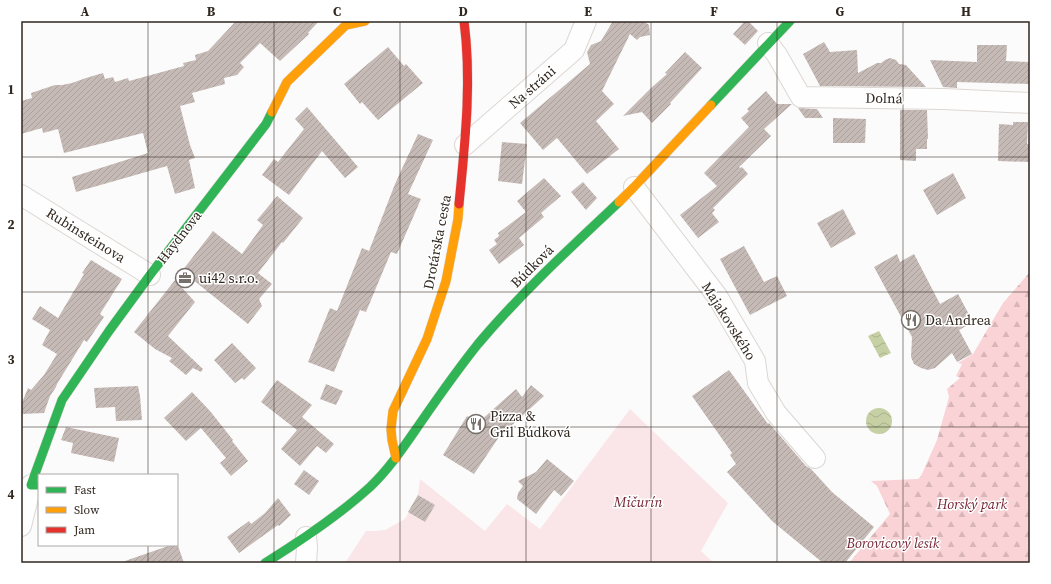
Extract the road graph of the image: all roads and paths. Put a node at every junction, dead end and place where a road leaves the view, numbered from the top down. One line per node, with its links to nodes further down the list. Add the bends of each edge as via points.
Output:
1 (365, 21): 10 (street, Haydnova, via 346,25 287,82 266,124)
2 (464, 21): 7 (street, Drotárska cesta, via 468,87)
3 (586, 21): 7 (street, Na stráni, via 574,50)
4 (790, 21): 5 (street, Búdková)
5 (768, 43): 6 (street, Dolná, via 801,97); 8 (street, Búdková)
6 (1030, 103)
7 (465, 146): 11 (street, Drotárska cesta, via 458,219 446,282 427,339 391,418 390,428)
8 (634, 187): 11 (street, Búdková, via 546,271 496,324 433,405); 12 (street, Majakovského, via 717,296 755,361 758,383 776,413)
9 (21, 195): 10 (street, Rubinsteinova)
10 (150, 274): 13 (street, Haydnova, via 62,400)
11 (396, 458): 16 (street, Búdková, via 371,486)
12 (815, 458)
13 (38, 474)
14 (35, 485): 15 (street, Haydnova)
15 (21, 526)
16 (306, 537): 17 (street, Búdková); 18 (street)
17 (265, 563)
18 (306, 563)

